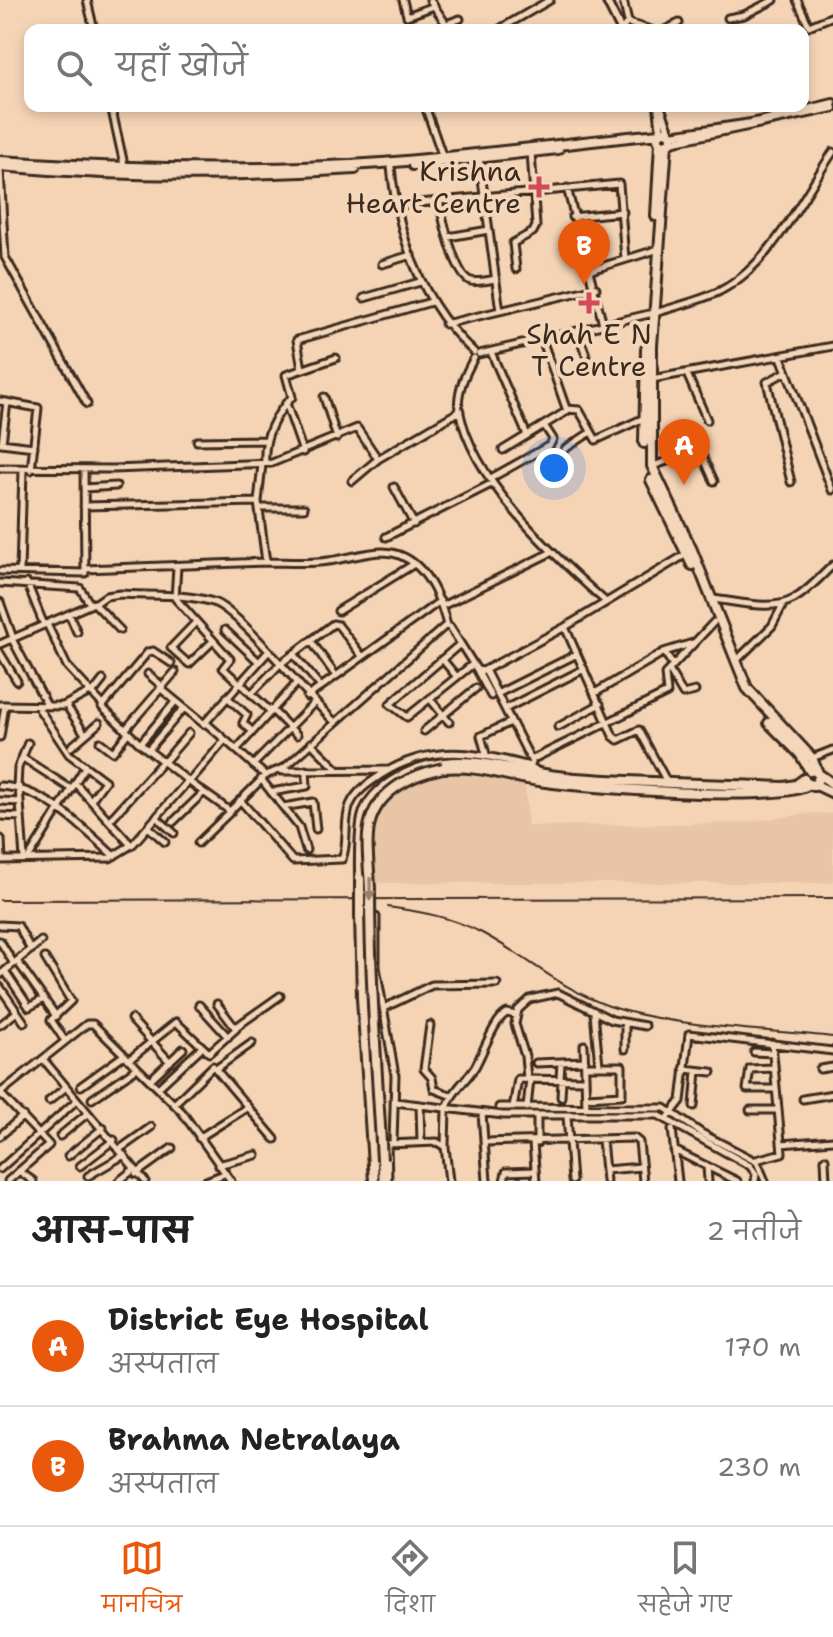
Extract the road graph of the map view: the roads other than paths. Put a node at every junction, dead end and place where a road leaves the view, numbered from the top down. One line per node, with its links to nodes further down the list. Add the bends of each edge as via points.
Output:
1 (87, 0): 13 (street)
2 (550, 0): 14 (street)
3 (606, 0): 15 (street)
4 (623, 0): 12 (street)
5 (774, 0): 10 (street)
6 (797, 0): 17 (street)
7 (405, 1): 8 (street, via 404,12 410,17)
8 (432, 3): 11 (street, via 446,24)
9 (833, 16): 18 (street)
10 (728, 18)
11 (460, 19)
12 (628, 23): 16 (street)
13 (93, 24)
14 (508, 24)
15 (618, 24)
16 (631, 24)
17 (808, 24)
18 (809, 26)
19 (833, 106): 20 (street)
20 (809, 111)
21 (112, 112): 32 (street)
22 (427, 112): 28 (street)
23 (660, 112): 25 (street)
24 (804, 112): 25 (street)
25 (665, 138): 26 (main road); 28 (main road); 42 (main road)
26 (531, 152): 29 (main road); 34 (street)
27 (833, 152): 54 (street, via 746,273 702,299)
28 (442, 155): 32 (main road, via 383,163)
29 (479, 158): 31 (main road); 35 (street)
30 (0, 166): 32 (main road); 72 (street, via 5,257)
31 (391, 167): 32 (main road, via 281,174); 37 (street)
32 (125, 170)
33 (567, 188): 34 (street); 38 (street, via 619,184); 39 (street)
34 (534, 191): 35 (street); 46 (street, via 535,229 513,243)
35 (484, 195): 36 (street); 40 (street)
36 (439, 200): 37 (street); 41 (street)
37 (398, 205): 43 (street)
38 (623, 212): 39 (street); 44 (street)
39 (572, 217): 47 (street)
40 (489, 230): 41 (street); 48 (street)
41 (448, 237): 48 (street, via 466,278)
42 (656, 250): 44 (street); 54 (main road)
43 (411, 255): 45 (street); 49 (street)
44 (625, 259): 47 (street)
45 (382, 264)
46 (516, 269)
47 (591, 270): 50 (street)
48 (496, 279): 53 (street)
49 (420, 282): 51 (street); 52 (street)
50 (596, 288): 53 (street); 56 (street)
51 (364, 298)
52 (431, 302): 55 (street); 65 (street, via 297,340)
53 (500, 311): 55 (street)
54 (652, 313): 56 (street); 68 (main road); 75 (main road)
55 (444, 324): 61 (street)
56 (603, 324): 57 (street)
57 (577, 331): 58 (street); 62 (street)
58 (542, 339): 60 (street); 73 (street)
59 (833, 346): 63 (street)
60 (491, 352): 61 (street); 79 (street)
61 (476, 355): 74 (street, via 463,377)
62 (586, 355)
63 (781, 357): 66 (street); 67 (street)
64 (336, 358): 65 (street)
65 (302, 369): 71 (street, via 286,375 292,397)
66 (786, 372): 97 (street, via 767,382); 101 (street)
67 (687, 374): 68 (street); 76 (street)
68 (651, 379): 90 (main road)
69 (324, 397): 80 (street)
70 (4, 402): 83 (street); 84 (street, via 38,408)
71 (286, 403): 81 (street); 87 (street)
72 (87, 404)
73 (567, 409): 77 (street); 78 (street, via 579,410)
74 (460, 411): 88 (street); 95 (street)
75 (644, 418): 78 (street, via 598,440); 107 (main road, via 644,456 652,483)
76 (707, 420)
77 (544, 425): 79 (street); 95 (street, via 553,439 550,445)
78 (591, 432): 85 (street)
79 (527, 435): 86 (street)
80 (337, 438): 87 (street); 88 (street, via 359,429)
81 (266, 440): 82 (street); 89 (street)
82 (197, 441)
83 (1, 443): 84 (street)
84 (34, 447): 92 (street)
85 (565, 449)
86 (503, 450)
87 (303, 452): 89 (street)
88 (378, 459): 94 (street)
89 (263, 463): 93 (street); 102 (street)
90 (652, 466): 96 (street, via 695,451); 107 (main road)
91 (0, 468): 92 (street)
92 (27, 470): 93 (street); 115 (street)
93 (84, 470): 100 (street)
94 (352, 481)
95 (492, 481): 105 (street); 108 (street)
96 (714, 481)
97 (791, 482)
98 (116, 486): 100 (street)
99 (394, 487): 105 (street)
100 (84, 488): 103 (street)
101 (832, 490)
102 (260, 505): 103 (street); 104 (street); 109 (street)
103 (84, 506): 113 (street)
104 (304, 508)
105 (414, 524): 106 (street)
106 (386, 537)
107 (690, 552): 119 (main road); 121 (street); 127 (main road)
108 (550, 553): 121 (street); 124 (street)
109 (266, 562): 110 (street, via 324,562 383,552); 112 (street)
110 (414, 564): 124 (street); 125 (street)
111 (833, 565): 122 (street)
112 (177, 566): 113 (street); 118 (street)
113 (85, 569): 115 (street)
114 (0, 571): 115 (street)
115 (20, 571)
116 (0, 583): 117 (street)
117 (27, 583): 123 (street, via 82,588); 129 (street)
118 (175, 598): 123 (street, via 120,594); 128 (street); 141 (street, via 215,603)
119 (710, 598): 122 (street); 149 (main road)
120 (0, 602): 135 (street)
121 (606, 602): 131 (street)
122 (784, 603): 149 (street, via 763,637)
123 (93, 604): 126 (street); 132 (street)
124 (441, 604): 130 (street); 146 (street)
125 (338, 611)
126 (69, 614): 129 (street); 134 (street)
127 (714, 622): 138 (street); 226 (main road, via 740,687 800,754)
128 (195, 623): 136 (street); 136 (street, via 171,648 189,664)
129 (46, 624): 135 (street); 168 (street, via 67,666)
130 (447, 625): 140 (street); 187 (street)
131 (565, 627): 144 (street); 155 (street)
132 (120, 630)
133 (225, 630): 148 (street)
134 (77, 632)
135 (13, 638): 139 (street); 182 (street)
136 (213, 641): 162 (street, via 230,659 223,668)
137 (311, 641): 145 (street); 146 (street, via 336,623); 158 (street)
138 (694, 643): 142 (street); 153 (street)
139 (0, 644)
140 (460, 644): 147 (street); 152 (street)
141 (268, 652): 148 (street); 151 (street)
142 (664, 652): 153 (street); 169 (street)
143 (0, 653): 161 (street)
144 (577, 654): 154 (street); 171 (street)
145 (294, 655): 151 (street); 165 (street)
146 (362, 656): 158 (street)
147 (442, 659): 159 (street); 174 (street, via 390,702 405,717)
148 (259, 662): 162 (street)
149 (735, 662): 214 (main road, via 754,699)
150 (171, 663): 180 (street, via 148,652)
151 (279, 665): 163 (street); 170 (street)
152 (475, 667): 155 (street); 159 (street); 171 (street)
153 (671, 668): 167 (street, via 683,694); 190 (street, via 663,677 667,693)
154 (584, 669): 169 (street); 184 (street)
155 (485, 670): 171 (street)
156 (175, 672): 164 (street)
157 (148, 674): 164 (street)
158 (336, 676): 165 (street)
159 (457, 677): 174 (street)
160 (103, 680): 168 (street)
161 (17, 681)
162 (239, 683): 170 (street); 172 (street)
163 (296, 684): 173 (street); 185 (street)
164 (161, 687): 175 (street); 197 (street)
165 (321, 687): 173 (street)
166 (476, 688): 186 (street)
167 (695, 691)
168 (91, 693): 179 (street); 180 (street)
169 (595, 693): 177 (street)
170 (251, 694): 185 (street)
171 (494, 695): 184 (street)
172 (227, 697): 192 (street); 195 (street, via 247,715 243,723)
173 (307, 697): 176 (street)
174 (430, 699): 186 (street)
175 (175, 702): 183 (street); 206 (street)
176 (314, 703): 187 (street); 193 (street)
177 (600, 704): 190 (street); 194 (street)
178 (3, 705): 181 (street); 201 (street)
179 (66, 705): 182 (street); 199 (street)
180 (103, 705): 197 (street)
181 (37, 706): 182 (street); 219 (street, via 69,754)
182 (48, 706)
183 (184, 708): 192 (street); 208 (street)
184 (505, 709): 189 (street)
185 (270, 710): 193 (street); 195 (street)
186 (443, 715): 188 (street); 196 (street)
187 (335, 722): 205 (street)
188 (449, 722)
189 (511, 722): 211 (street, via 481,736); 215 (street)
190 (608, 722): 215 (street); 228 (street, via 618,740 639,730)
191 (99, 723): 199 (street)
192 (206, 723): 202 (street)
193 (289, 727): 200 (street); 217 (street)
194 (558, 727)
195 (252, 731): 209 (street)
196 (424, 731)
197 (127, 732): 203 (street, via 111,752); 206 (street)
198 (189, 733): 216 (street)
199 (85, 734): 207 (street)
200 (297, 735)
201 (0, 737)
202 (225, 740): 209 (street); 227 (street)
203 (100, 742)
204 (28, 743): 212 (street)
205 (311, 743): 213 (street); 221 (street)
206 (140, 744): 208 (street)
207 (71, 747)
208 (148, 750): 216 (street)
209 (236, 750): 217 (street)
210 (833, 750): 214 (street)
211 (486, 755): 222 (street, via 434,753); 224 (street)
212 (23, 758): 232 (street); 233 (street)
213 (295, 758): 220 (street); 223 (street)
214 (812, 758): 226 (main road)
215 (531, 760): 224 (street)
216 (163, 762): 227 (street); 247 (street)
217 (253, 765): 225 (street)
218 (442, 765): 224 (main road, via 469,759); 229 (main road, via 481,767 534,780); 390 (main road, bridge, via 410,771 387,784 370,801 363,819 362,998); 391 (main road, one-way to 391, bridge, via 393,789 370,824 370,965)
219 (85, 767): 232 (street); 237 (street, via 106,782)
220 (306, 770): 221 (street); 223 (street); 234 (street, via 307,786)
221 (338, 770): 222 (street)
222 (389, 770): 238 (street, via 351,803 342,859 293,861)
223 (278, 771): 225 (street)
224 (538, 772): 229 (main road)
225 (263, 777): 234 (street); 238 (street)
226 (812, 778): 228 (main road, via 784,787); 229 (main road, via 796,792 762,794); 230 (main road); 236 (main road)
227 (189, 781): 235 (street); 246 (street)
228 (667, 782): 229 (main road)
229 (612, 783)
230 (833, 784)
231 (0, 786): 233 (street)
232 (73, 786): 237 (street); 242 (street)
233 (18, 787): 240 (street); 242 (street)
234 (271, 792): 241 (street)
235 (203, 793): 243 (street); 248 (street)
236 (833, 793)
237 (91, 800): 247 (street)
238 (240, 800): 243 (street)
239 (0, 801): 240 (street)
240 (20, 802): 245 (street)
241 (283, 807): 250 (street, via 313,802); 256 (street, via 301,832)
242 (59, 810): 257 (street); 258 (street)
243 (231, 810): 254 (street)
244 (0, 816): 245 (street)
245 (21, 817): 258 (street)
246 (156, 817): 249 (street); 251 (street)
247 (109, 821): 255 (street)
248 (173, 822)
249 (148, 827): 253 (street); 255 (street)
250 (316, 829)
251 (174, 833)
252 (1, 839): 259 (street)
253 (165, 842)
254 (198, 843)
255 (131, 845): 257 (street)
256 (306, 850)
257 (114, 856): 258 (street)
258 (26, 859): 259 (street)
259 (1, 860)
260 (376, 917): 274 (street, via 376,967)
261 (0, 925): 264 (street, via 18,926)
262 (0, 941): 266 (street)
263 (41, 941): 264 (street)
264 (31, 950): 266 (street)
265 (45, 958): 278 (street, via 71,1003)
266 (16, 963): 267 (street); 271 (street)
267 (2, 973): 271 (street, via 29,1007)
268 (497, 984): 274 (street, via 432,985)
269 (0, 987): 275 (street)
270 (280, 996): 285 (street)
271 (44, 999): 278 (street)
272 (217, 1004): 285 (street)
273 (199, 1005): 286 (street)
274 (386, 1007): 330 (street)
275 (17, 1012): 280 (street); 282 (street)
276 (594, 1012): 277 (street, via 558,993 530,999); 281 (street); 304 (street)
277 (516, 1015): 313 (street); 323 (street, via 499,1017 474,1068)
278 (56, 1016): 287 (street, via 52,1022)
279 (131, 1019): 288 (street)
280 (24, 1022)
281 (625, 1023): 284 (street); 294 (street)
282 (0, 1025)
283 (430, 1025): 323 (street, via 424,1069 434,1089)
284 (645, 1026)
285 (236, 1027): 286 (street)
286 (228, 1037): 292 (street, via 209,1053)
287 (65, 1041): 298 (street, via 90,1023); 299 (street)
288 (151, 1041): 292 (street, via 176,1022); 298 (street); 300 (street)
289 (252, 1043): 308 (street)
290 (772, 1043): 295 (street); 297 (street); 309 (street, via 691,1033)
291 (584, 1045): 303 (street)
292 (202, 1047): 319 (street)
293 (183, 1049): 300 (street)
294 (625, 1049)
295 (833, 1051)
296 (754, 1052): 297 (street)
297 (773, 1053): 307 (street)
298 (126, 1058): 306 (street); 317 (street)
299 (43, 1059): 318 (street); 321 (street)
300 (170, 1062): 315 (street)
301 (561, 1062): 302 (street); 303 (street); 314 (street)
302 (536, 1063)
303 (585, 1063): 304 (street); 316 (street)
304 (599, 1065): 325 (street, via 622,1064 623,1093)
305 (833, 1067): 310 (street)
306 (137, 1068): 315 (street); 326 (street)
307 (774, 1068): 320 (street); 320 (street, via 750,1069 747,1089)
308 (216, 1069): 331 (street, via 211,1067); 334 (street)
309 (684, 1069): 311 (street); 347 (street, via 681,1101)
310 (820, 1069)
311 (697, 1071): 312 (street); 333 (street)
312 (712, 1072)
313 (529, 1079): 314 (street); 337 (street, via 515,1081); 338 (street)
314 (561, 1079): 316 (street); 324 (street)
315 (150, 1080): 319 (street)
316 (585, 1080): 325 (street)
317 (81, 1086)
318 (66, 1087): 328 (street); 329 (street)
319 (158, 1088): 331 (street)
320 (776, 1089): 341 (street)
321 (0, 1093): 345 (street)
322 (833, 1094): 327 (street)
323 (452, 1096): 335 (street)
324 (561, 1097)
325 (586, 1097): 339 (street)
326 (92, 1099)
327 (803, 1099)
328 (77, 1100): 342 (street); 351 (street)
329 (49, 1101)
330 (395, 1102): 332 (street); 361 (street)
331 (174, 1104): 354 (street)
332 (420, 1106): 335 (street); 359 (street)
333 (694, 1106)
334 (248, 1107): 354 (street); 355 (street)
335 (447, 1107): 343 (street); 365 (street)
336 (499, 1107): 337 (street)
337 (513, 1108): 338 (street)
338 (527, 1108): 344 (street)
339 (586, 1108): 344 (street); 347 (street, via 661,1107)
340 (750, 1110): 341 (street)
341 (778, 1110): 364 (street)
342 (88, 1113): 349 (street); 353 (street)
343 (482, 1113): 346 (street); 360 (street)
344 (564, 1113): 346 (street); 347 (street); 363 (street)
345 (23, 1116): 351 (street); 352 (street)
346 (537, 1116): 362 (street)
347 (669, 1116): 372 (street); 402 (street, via 697,1140 752,1168)
348 (151, 1127): 368 (street)
349 (103, 1128): 356 (street); 370 (street)
350 (672, 1129): 367 (street)
351 (40, 1135): 377 (street); 379 (street, via 48,1147)
352 (0, 1136)
353 (60, 1136)
354 (199, 1138): 373 (street)
355 (275, 1139)
356 (114, 1140): 368 (street); 374 (street)
357 (602, 1140): 363 (street); 376 (street, via 636,1139); 378 (street)
358 (833, 1140): 364 (street)
359 (421, 1142): 361 (street); 365 (street)
360 (484, 1142): 362 (street); 393 (street)
361 (393, 1143): 391 (street, via 386,1145)
362 (535, 1143): 363 (street); 380 (street)
363 (568, 1143): 396 (street)
364 (781, 1144): 372 (street, via 781,1155)
365 (445, 1147): 392 (street)
366 (172, 1148): 381 (street)
367 (674, 1150): 375 (street); 399 (street)
368 (122, 1152): 381 (street); 383 (street)
369 (256, 1155): 373 (street)
370 (68, 1156)
371 (825, 1159): 404 (street)
372 (755, 1161): 403 (street)
373 (217, 1165): 382 (street)
374 (80, 1166)
375 (707, 1166): 400 (street); 401 (street)
376 (641, 1167): 378 (street); 398 (street)
377 (0, 1169)
378 (605, 1170): 397 (street)
379 (19, 1171): 384 (street); 385 (street)
380 (535, 1171): 394 (street, via 506,1172); 395 (street)
381 (134, 1172): 386 (street); 387 (street)
382 (224, 1174): 388 (street); 389 (street)
383 (88, 1176)
384 (8, 1181)
385 (33, 1181)
386 (119, 1181)
387 (145, 1181)
388 (206, 1181)
389 (231, 1181)
390 (374, 1181)
391 (386, 1181)
392 (449, 1181)
393 (487, 1181)
394 (504, 1181)
395 (536, 1181)
396 (572, 1181)
397 (606, 1181)
398 (643, 1181)
399 (678, 1181)
400 (708, 1181)
401 (736, 1181)
402 (755, 1181)
403 (765, 1181)
404 (826, 1181)

